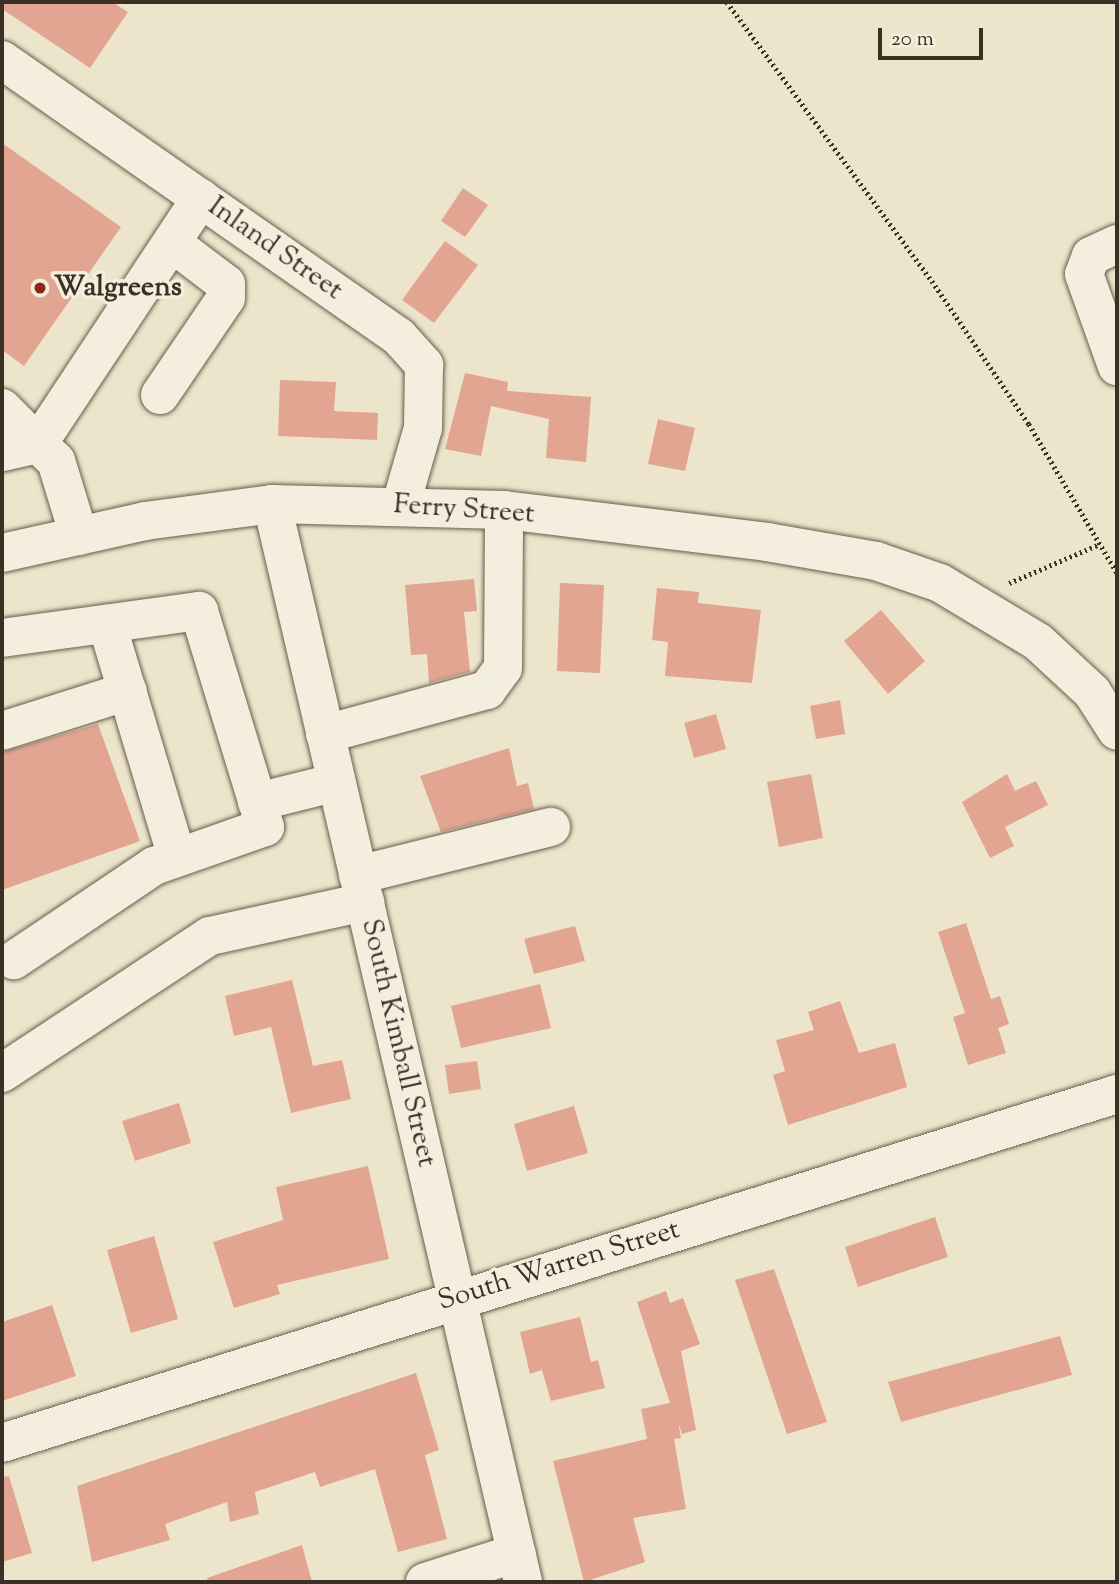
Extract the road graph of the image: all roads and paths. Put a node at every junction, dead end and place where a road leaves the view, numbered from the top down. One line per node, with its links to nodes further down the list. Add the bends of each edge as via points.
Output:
1 (727, 2): 14 (path, via 932,281)
2 (2, 60): 3 (street, Inland Street)
3 (201, 198): 4 (street); 10 (street, Inland Street, via 399,337 424,365 423,428)
4 (172, 243): 7 (street, via 226,284 226,298); 9 (street)
5 (1117, 244): 6 (street, via 1091,256 1084,274)
6 (1117, 366)
7 (160, 395)
8 (2, 408): 9 (street)
9 (20, 448): 13 (street, via 56,461)
10 (401, 504): 11 (street, Ferry Street); 12 (street, Ferry Street)
11 (272, 505): 13 (street, Ferry Street); 23 (street, South Kimball Street)
12 (504, 510): 22 (street, Ferry Street, via 767,542 876,561 924,577 1038,642 1092,692); 23 (street, via 503,668 487,690)
13 (79, 536): 15 (street, Ferry Street)
14 (1100, 544): 16 (path); 17 (path)
15 (2, 553)
16 (1117, 573)
17 (1005, 585)
18 (107, 624): 19 (street); 20 (street); 25 (street, via 199,611)
19 (2, 638)
20 (128, 691): 21 (street); 27 (street)
21 (2, 731)
22 (1117, 731)
23 (325, 734): 24 (street, South Kimball Street)
24 (337, 782): 25 (street); 28 (street, South Kimball Street)
25 (257, 802): 27 (street, via 265,827)
26 (551, 827): 28 (street)
27 (177, 857): 29 (street, via 154,866)
28 (362, 888): 30 (street, via 209,936); 32 (street, South Kimball Street)
29 (14, 960)
30 (2, 1073)
31 (1117, 1094): 32 (street, South Warren Street)
32 (457, 1296): 33 (street, South Warren Street); 34 (street, South Kimball Street)
33 (2, 1443)
34 (520, 1568): 35 (street)
35 (425, 1582)

